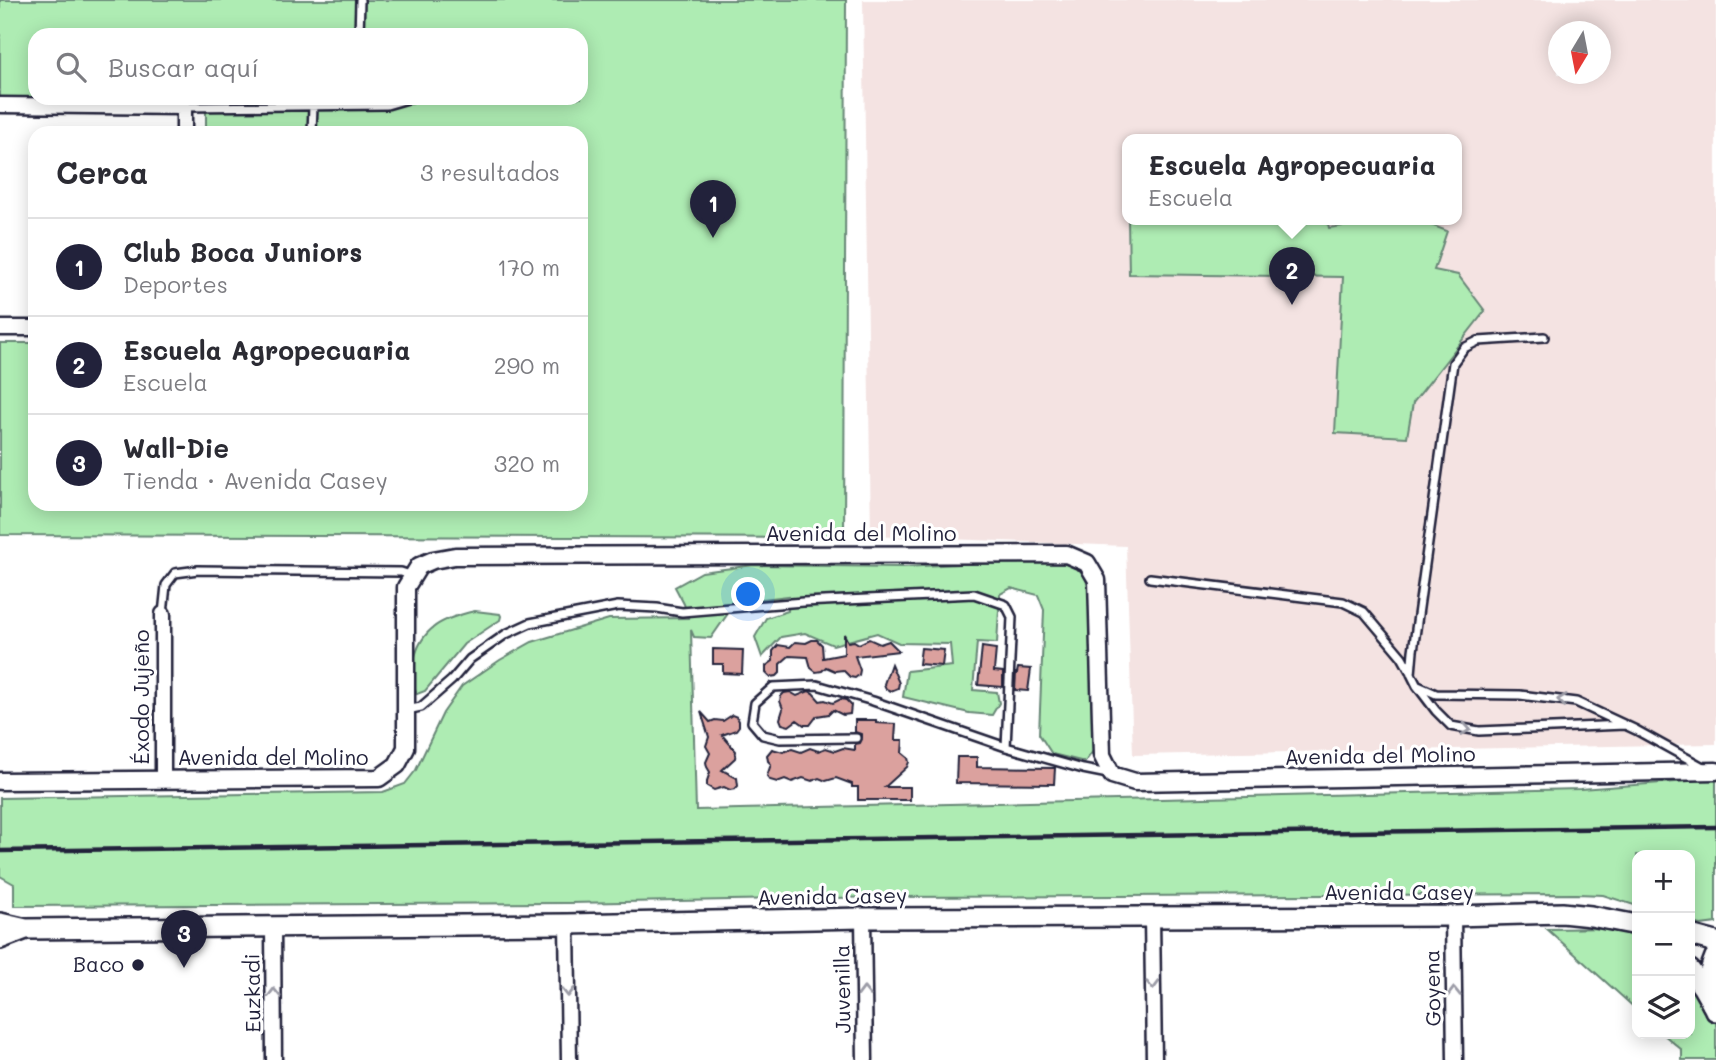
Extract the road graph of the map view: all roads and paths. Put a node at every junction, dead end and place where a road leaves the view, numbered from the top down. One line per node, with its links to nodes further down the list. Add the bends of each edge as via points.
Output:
1 (360, 0): 2 (lane)
2 (359, 28)
3 (0, 105): 6 (street)
4 (387, 105): 5 (lane)
5 (313, 106): 6 (lane); 8 (lane)
6 (184, 107): 7 (street)
7 (184, 126)
8 (312, 126)
9 (0, 328): 10 (street)
10 (28, 328)
11 (1544, 337): 15 (lane, via 1478,341 1464,348 1453,363)
12 (413, 576): 14 (lane, via 401,572 175,573 166,585); 17 (street, Avenida del Molino, via 406,587); 22 (street, Avenida del Molino, via 419,566 455,556 1066,554 1087,563 1097,580 1102,755)
13 (1150, 578): 15 (lane, via 1343,602 1364,611)
14 (163, 614): 23 (street, Éxodo Jujeño)
15 (1411, 674): 16 (lane)
16 (1417, 686): 18 (lane, one-way to 16, via 1576,702 1520,695 1436,694); 18 (lane, one-way to 18, via 1451,726 1479,731)
17 (406, 710): 20 (lane, via 421,707 470,659 530,623 618,606 682,612 974,594 1006,605 1013,617); 23 (street, Avenida del Molino, via 406,748 397,765 379,778)
18 (1625, 725): 21 (lane)
19 (856, 738): 20 (lane, via 763,735 752,722 755,703 773,687 817,685)
20 (1006, 747): 22 (lane)
21 (1713, 771): 22 (street, Avenida del Molino, via 1135,782)
22 (1112, 775)
23 (163, 780): 24 (street, Avenida del Molino)
24 (0, 781)
25 (1453, 916): 26 (main road, Avenida Casey); 30 (main road, Avenida Casey, via 1562,913); 43 (street, Goyena, one-way to 25)
26 (1152, 917): 27 (main road, Avenida Casey); 42 (street, one-way to 42)
27 (863, 918): 29 (main road, Avenida Casey); 41 (street, Juvenilla, one-way to 27)
28 (0, 923): 32 (main road, Avenida Casey)
29 (567, 923): 31 (main road, Avenida Casey); 40 (street, one-way to 40)
30 (1632, 924)
31 (273, 926): 32 (main road, Avenida Casey); 39 (street, Euzkadi, one-way to 31)
32 (26, 929): 34 (main road, Avenida Casey)
33 (1695, 936): 35 (main road)
34 (0, 939)
35 (1716, 942)
36 (1716, 957): 38 (main road, via 1709,990)
37 (1694, 976): 38 (main road)
38 (1715, 1008)
39 (274, 1060)
40 (569, 1060)
41 (865, 1060)
42 (1154, 1060)
43 (1455, 1060)

